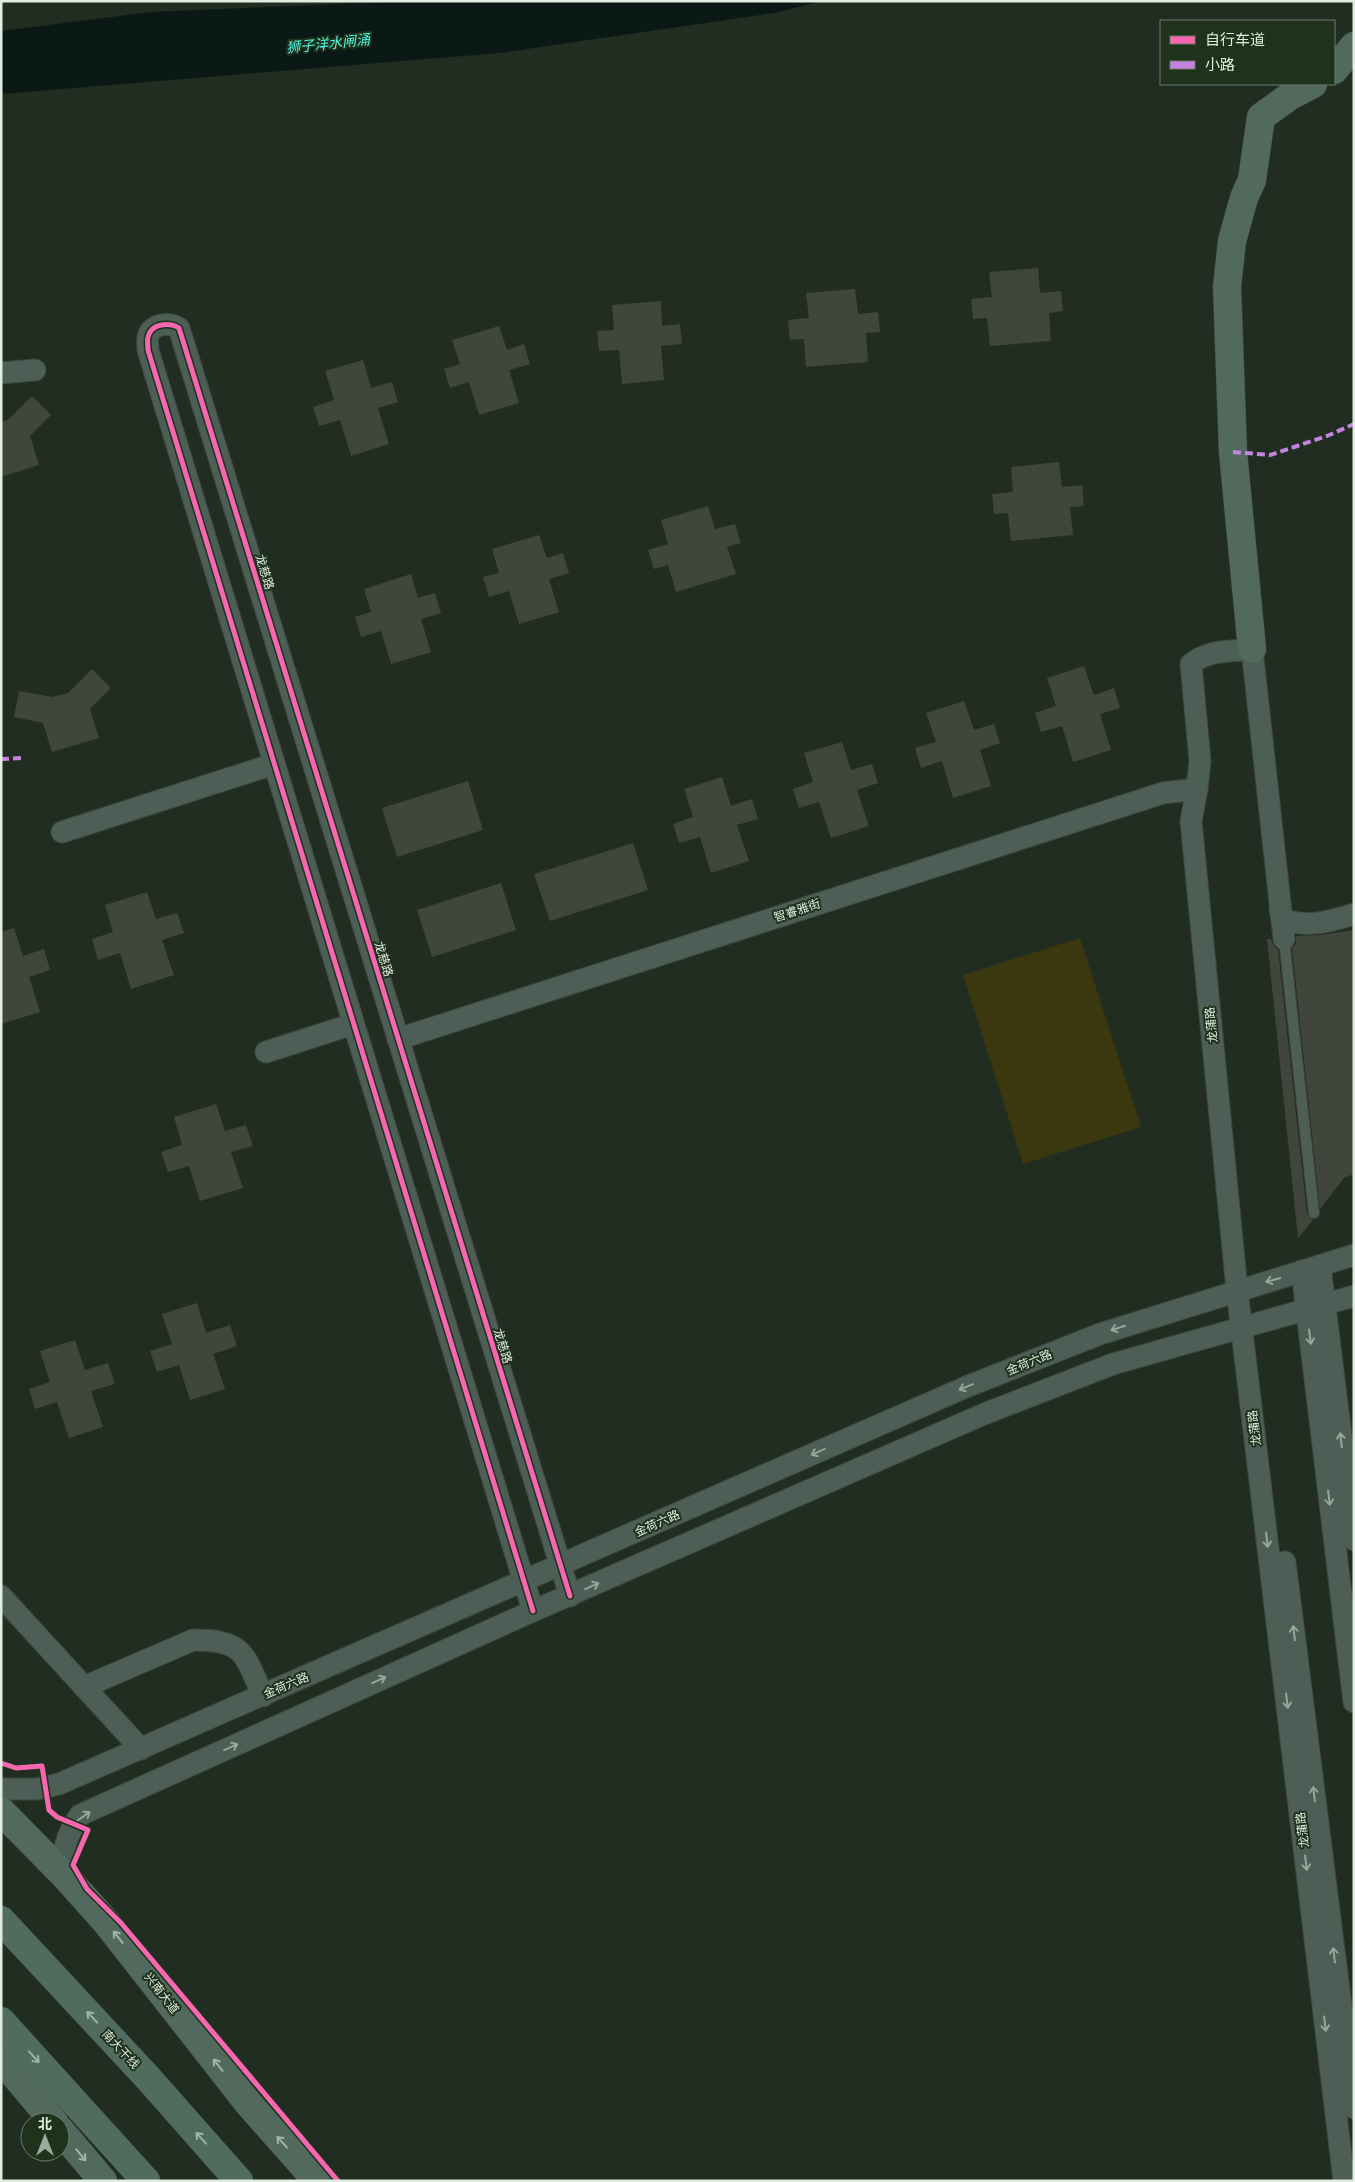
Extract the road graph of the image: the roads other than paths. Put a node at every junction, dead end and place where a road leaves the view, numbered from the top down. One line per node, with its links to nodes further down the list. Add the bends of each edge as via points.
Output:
1 (1354, 46): 2 (street)
2 (1335, 69)
3 (1354, 73): 4 (street)
4 (1335, 75)
5 (1311, 85): 8 (street, via 1261,117 1252,180 1232,241 1227,287 1233,452)
6 (35, 370): 7 (street)
7 (1, 373)
8 (1253, 660): 9 (street, via 1211,653 1191,664); 14 (street)
9 (1196, 670): 11 (street, 龙蒲路, via 1200,761); 21 (street, 龙蒲路, via 1208,764 1202,821)
10 (274, 764): 12 (street); 15 (street); 16 (street, 龙慈路, via 148,350 147,338 152,330 162,325 173,324 179,328)
11 (1197, 788): 16 (street, 智睿雅街, via 1163,793); 21 (street, 龙蒲路, via 1191,821)
12 (62, 832)
13 (1354, 914): 14 (street, via 1323,924 1294,924)
14 (1283, 929): 18 (lane)
15 (353, 1024): 17 (street); 27 (street)
16 (398, 1039): 26 (street, 龙慈路)
17 (266, 1052)
18 (1314, 1213)
19 (1354, 1255): 20 (street, 金荷六路)
20 (1310, 1268): 21 (street, 金荷六路, one-way to 21); 23 (street)
21 (1244, 1288): 24 (street, 龙蒲路); 26 (street, 金荷六路, one-way to 26, via 1100,1334 966,1387)
22 (1354, 1296): 23 (street)
23 (1316, 1307): 24 (street); 25 (street, one-way to 23); 33 (street, one-way to 33)
24 (1248, 1326): 29 (street, one-way to 24, via 984,1414 1113,1364); 41 (street, 龙蒲路, one-way to 24); 48 (street, 龙蒲路, one-way to 48)
25 (1354, 1540)
26 (560, 1566): 27 (street, 金荷六路); 29 (street, 龙慈路)
27 (523, 1583): 30 (street); 32 (street, 金荷六路)
28 (1, 1596): 31 (street)
29 (570, 1596): 30 (street)
30 (533, 1611): 37 (street, one-way to 30, via 63,1850 80,1815)
31 (84, 1687): 32 (street, via 193,1640 211,1640 228,1643 245,1655); 34 (street)
32 (263, 1696): 34 (street, 金荷六路)
33 (1354, 1702)
34 (141, 1749): 35 (street, 金荷六路, via 59,1784 38,1789)
35 (1, 1789)
36 (1, 1811): 37 (street, 兴南大道)
37 (64, 1875): 45 (street, 兴南大道, one-way to 37, via 248,2103 107,1923)
38 (1, 1920): 44 (highway, 南大干线, one-way to 38)
39 (1, 2021): 47 (highway, one-way to 47)
40 (1, 2059): 42 (street)
41 (1354, 2108)
42 (46, 2112)
43 (70, 2142): 46 (street, one-way to 46)
44 (236, 2177)
45 (316, 2180)
46 (102, 2181)
47 (146, 2181)
48 (1344, 2181)

